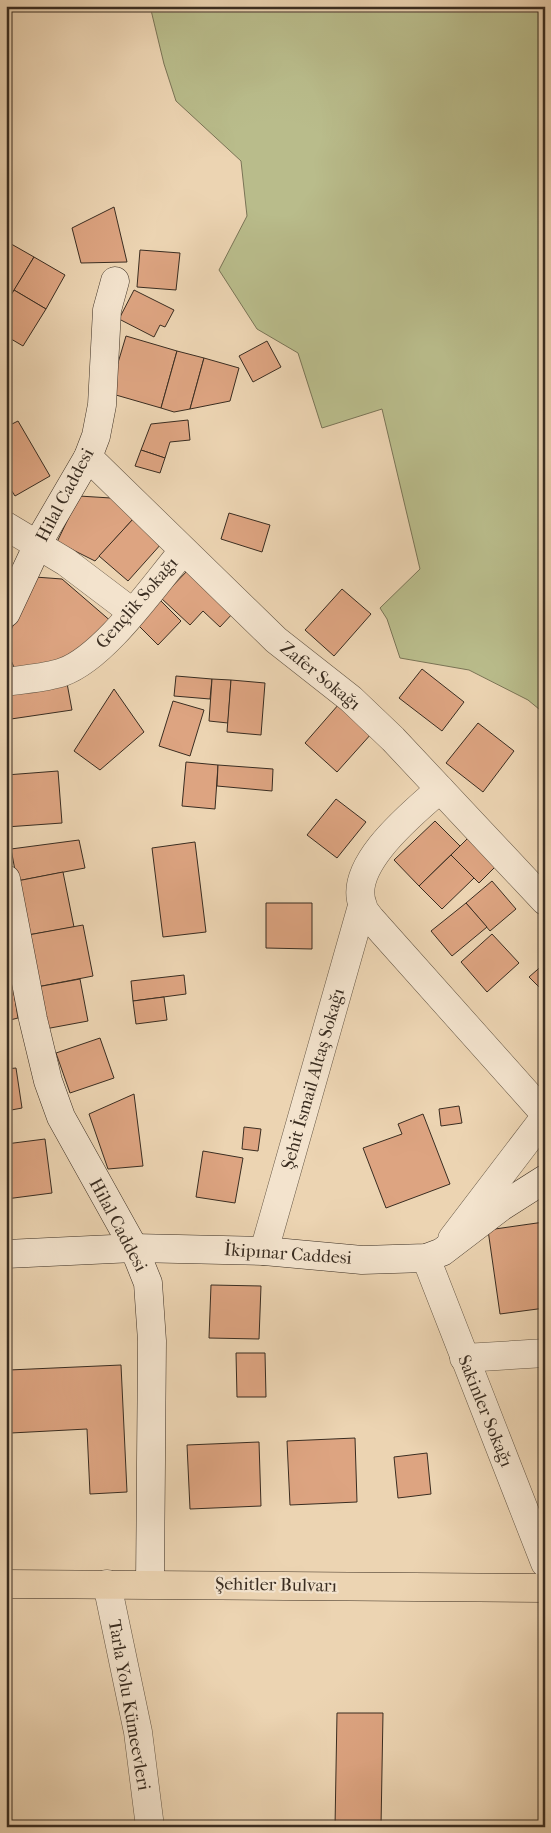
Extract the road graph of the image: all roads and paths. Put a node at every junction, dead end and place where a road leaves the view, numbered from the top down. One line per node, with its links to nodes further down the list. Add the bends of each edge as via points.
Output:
1 (116, 281): 2 (street, Hilal Caddesi, via 107,310 102,405)
2 (88, 457): 4 (street, Hilal Caddesi); 5 (street, Zafer Sokağı)
3 (6, 526): 4 (street)
4 (39, 544): 6 (street); 7 (street, Hilal Caddesi)
5 (183, 550): 6 (street, Gençlik Sokağı); 9 (street, Zafer Sokağı, via 276,640 351,699)
6 (132, 612): 8 (street, Gençlik Sokağı, via 106,641 76,665 63,672)
7 (6, 614)
8 (6, 682)
9 (440, 789): 11 (street, Zafer Sokağı); 12 (street, Şehit İsmail Altaş Sokağı, via 384,844 366,868 361,888)
10 (6, 879): 15 (street, Hilal Caddesi, via 48,1081 79,1152)
11 (545, 901)
12 (362, 906): 13 (street); 16 (street, Şehit İsmail Altaş Sokağı)
13 (545, 1115): 18 (street)
14 (545, 1179): 18 (street)
15 (134, 1248): 16 (street, İkipınar Caddesi); 17 (street, İkipınar Caddesi); 24 (street, Hilal Caddesi, via 148,1283 151,1306)
16 (264, 1252): 18 (street, İkipınar Caddesi, via 362,1260)
17 (6, 1254)
18 (434, 1255): 20 (street, Sakinler Sokağı)
19 (545, 1353): 20 (street)
20 (464, 1358): 21 (street, Sakinler Sokağı)
21 (545, 1563)
22 (6, 1584): 23 (main road, Şehitler Bulvarı)
23 (106, 1584): 24 (main road, Şehitler Bulvarı); 26 (street, Tarla Yolu Kümeevleri, via 138,1732)
24 (150, 1584): 25 (main road, Şehitler Bulvarı)
25 (545, 1588)
26 (150, 1827)

